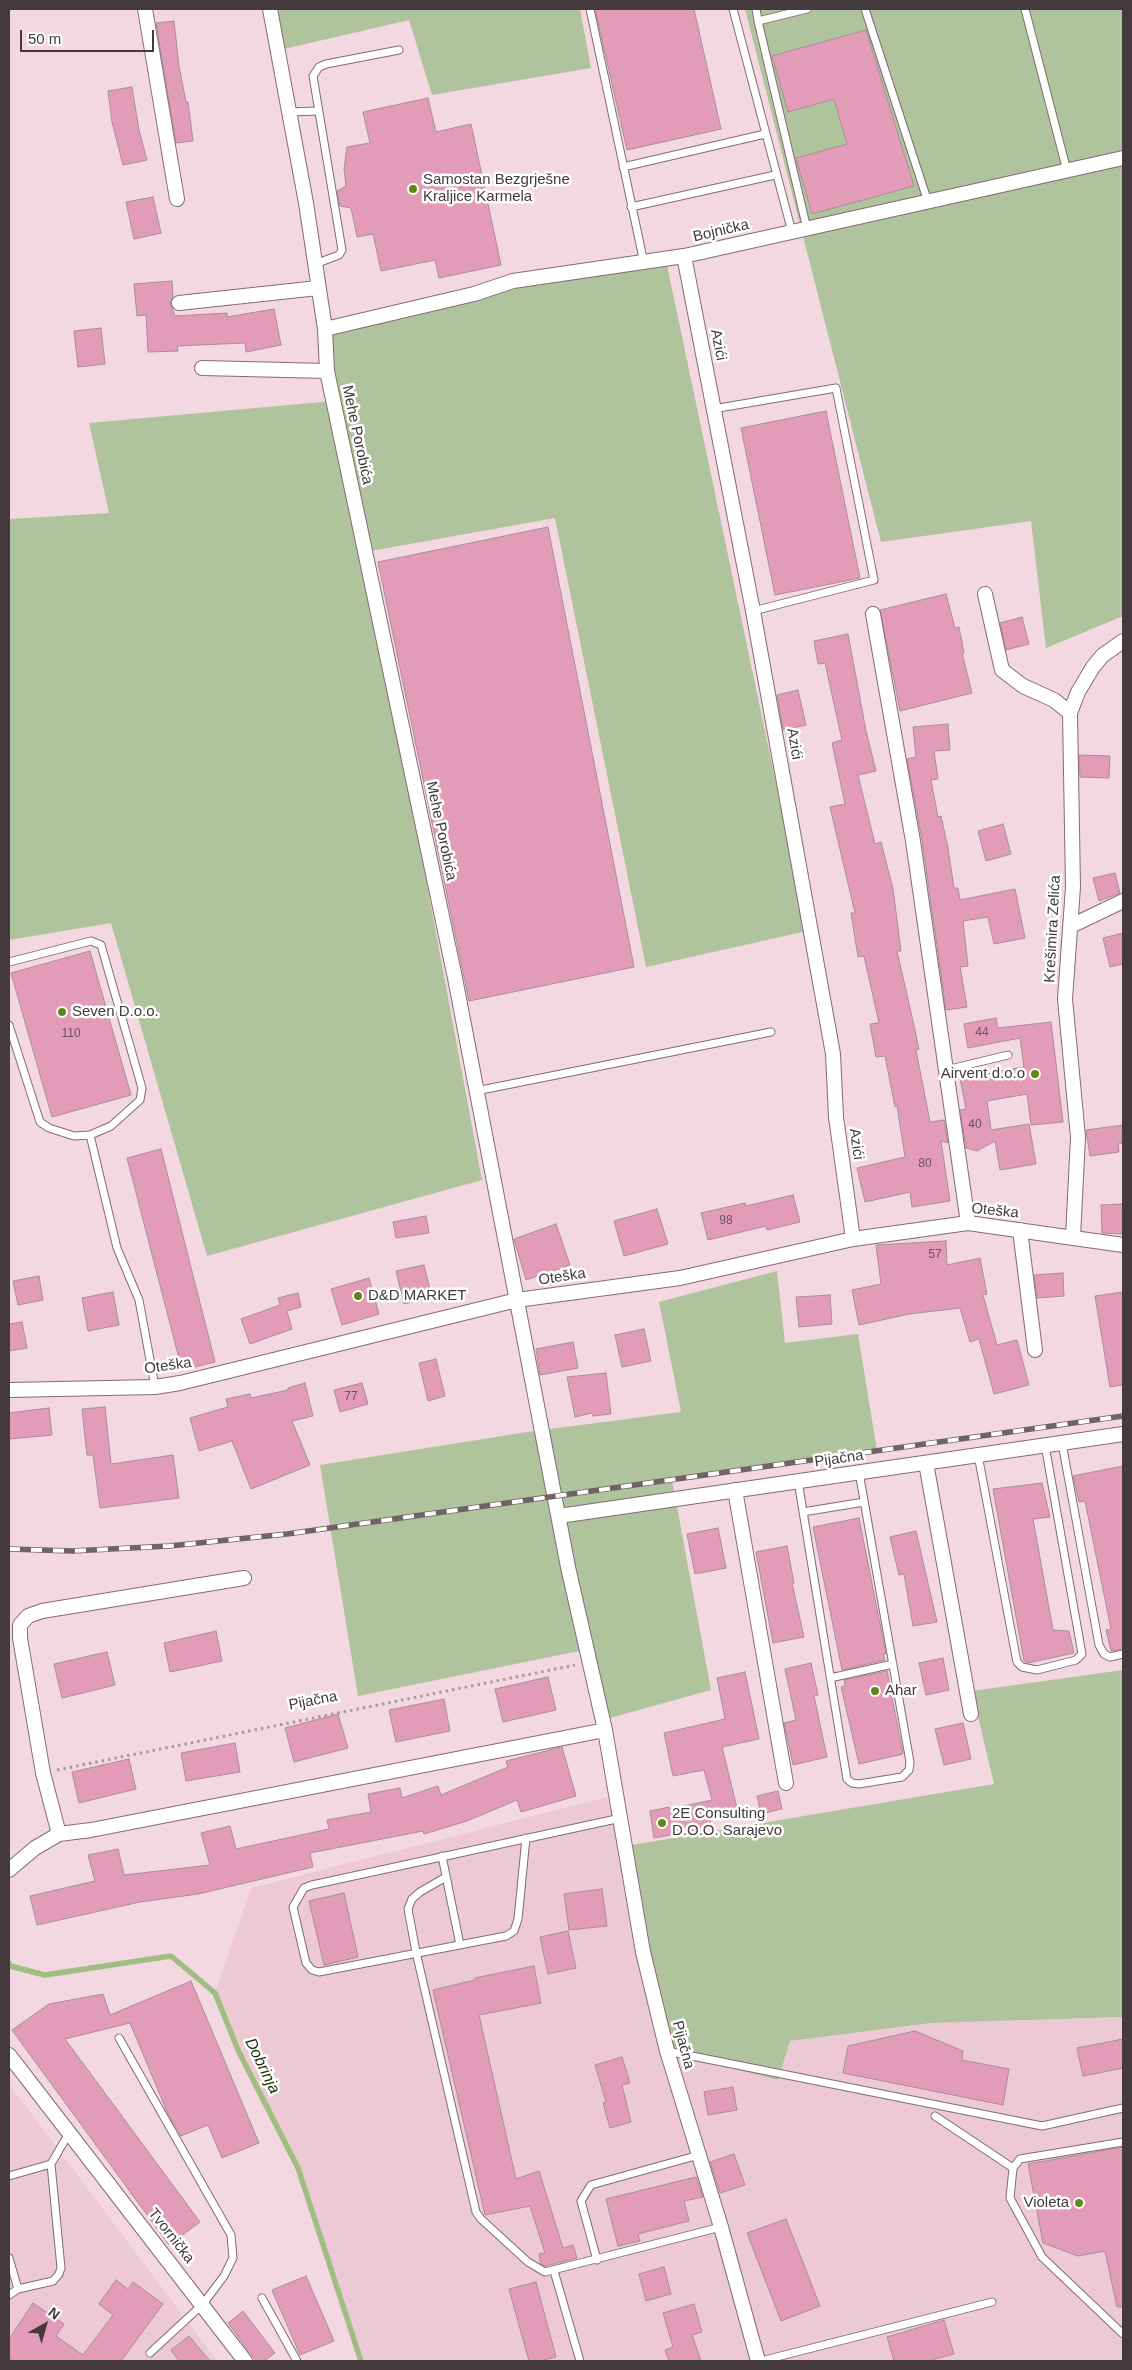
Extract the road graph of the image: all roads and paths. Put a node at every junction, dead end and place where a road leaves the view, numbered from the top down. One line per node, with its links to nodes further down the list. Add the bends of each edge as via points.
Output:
1 (145, 9): 18 (street)
2 (270, 9): 12 (street, Mehe Porobića)
3 (590, 9): 15 (lane)
4 (733, 9): 13 (lane)
5 (756, 9): 9 (lane)
6 (807, 9): 9 (lane)
7 (865, 9): 19 (lane)
8 (1025, 9): 16 (lane)
9 (758, 21): 21 (lane)
10 (399, 50): 11 (lane, via 319,68 313,76)
11 (318, 111): 12 (lane); 25 (lane, via 342,250)
12 (290, 112): 25 (street, Mehe Porobića)
13 (765, 134): 15 (lane); 17 (lane)
14 (1123, 158): 16 (street, Bojnička)
15 (622, 167): 20 (lane)
16 (1067, 171): 19 (street, Bojnička)
17 (775, 175): 20 (lane); 22 (lane)
18 (177, 199)
19 (928, 202): 21 (street, Bojnička)
20 (631, 207): 24 (lane)
21 (807, 229): 22 (street, Bojnička)
22 (792, 232): 23 (street, Bojnička)
23 (684, 256): 24 (street, Bojnička); 31 (street, Azići)
24 (644, 263): 28 (street, Bojnička, via 513,281 474,294)
25 (315, 264): 26 (street, Mehe Porobića)
26 (318, 288): 27 (street); 28 (street, Mehe Porobića)
27 (179, 303)
28 (325, 329): 30 (street, Mehe Porobića)
29 (202, 368): 30 (street, Mehe Porobića)
30 (327, 371): 44 (street, Mehe Porobića)
31 (713, 409): 33 (street, Azići); 33 (lane, via 836,388 874,580)
32 (985, 594): 36 (street, via 1002,670)
33 (754, 611): 49 (street, Azići, via 833,1054 836,1117)
34 (872, 614): 43 (street, via 914,841)
35 (1123, 641): 36 (street, Krešimira Zelića, via 1093,667)
36 (1070, 713): 38 (street, Krešimira Zelića)
37 (1123, 901): 38 (street)
38 (1071, 926): 48 (street, Krešimira Zelića, via 1065,999 1078,1137)
39 (9, 962): 45 (lane, via 91,941 101,945 142,1088 135,1106 111,1126)
40 (9, 1025): 45 (lane, via 40,1122 74,1136)
41 (770, 1032): 44 (lane)
42 (1008, 1055): 43 (lane)
43 (945, 1070): 46 (street)
44 (476, 1091): 51 (street, Mehe Porobića)
45 (90, 1135): 53 (lane, via 117,1248 139,1300)
46 (968, 1223): 47 (street, Oteška); 49 (street, Oteška)
47 (1020, 1230): 48 (street, Oteška); 52 (street)
48 (1073, 1237): 50 (street, Oteška)
49 (852, 1239): 51 (street, Oteška, via 680,1278)
50 (1123, 1245)
51 (517, 1300): 53 (street, Oteška); 65 (street, Pijačna)
52 (1035, 1350)
53 (155, 1387): 54 (street, Oteška)
54 (9, 1390)
55 (1123, 1434): 56 (street, Pijačna)
56 (1062, 1443): 57 (street, Pijačna); 67 (lane, via 1099,1645 1110,1657)
57 (1045, 1445): 58 (street, Pijačna); 58 (lane, via 1082,1654 1076,1660 1037,1670 1022,1667 1018,1662)
58 (978, 1455): 59 (street, Pijačna)
59 (926, 1463): 60 (street, Pijačna); 71 (street)
60 (859, 1472): 61 (street, Pijačna); 63 (lane)
61 (798, 1481): 62 (street, Pijačna); 64 (lane)
62 (735, 1490): 65 (street, Pijačna); 74 (street)
63 (864, 1502): 64 (lane); 69 (lane)
64 (803, 1512): 70 (lane)
65 (559, 1516): 68 (street, Pijačna)
66 (244, 1578): 73 (street, via 28,1616 20,1625 20,1638)
67 (1123, 1654)
68 (590, 1662): 72 (street, Pijačna); 73 (path, Pijačna)
69 (893, 1664): 70 (lane); 70 (lane, via 910,1762 902,1777 858,1784 846,1779)
70 (830, 1678)
71 (971, 1714)
72 (606, 1730): 75 (street, Pijačna); 76 (street)
73 (43, 1773): 76 (street)
74 (786, 1783)
75 (621, 1818): 77 (lane); 84 (street, Pijačna, via 643,1952)
76 (59, 1834): 79 (street)
77 (526, 1838): 78 (lane); 81 (lane, via 514,1931 506,1936)
78 (442, 1856): 80 (lane); 82 (lane, via 312,1885 304,1888 293,1907 306,1963 312,1970 325,1972)
79 (13, 1866)
80 (446, 1878): 81 (lane); 82 (lane, via 420,1892 410,1904 408,1909)
81 (460, 1945): 82 (lane)
82 (416, 1952): 97 (lane, via 476,2212 528,2262 545,2272)
83 (119, 2038): 102 (lane, via 230,2235 233,2258)
84 (667, 2051): 86 (lane, via 1042,2126); 90 (street, Pijačna)
85 (9, 2055): 88 (street, Tvornička)
86 (1123, 2108)
87 (936, 2116): 92 (lane)
88 (69, 2133): 91 (lane); 102 (street, Tvornička)
89 (1123, 2142): 92 (lane, via 1020,2159)
90 (698, 2155): 94 (street, Pijačna); 96 (lane, via 590,2185 581,2201)
91 (51, 2164): 93 (lane); 98 (lane, via 60,2268 53,2281)
92 (1012, 2168): 103 (lane, via 1010,2198 1042,2257)
93 (9, 2176)
94 (720, 2227): 96 (lane); 108 (street, Pijačna)
95 (9, 2258): 98 (lane)
96 (597, 2260): 97 (lane)
97 (554, 2271): 107 (lane)
98 (18, 2289): 99 (lane)
99 (9, 2295)
100 (262, 2298): 106 (lane)
101 (992, 2302): 108 (lane)
102 (203, 2304): 104 (lane); 105 (street, Tvornička)
103 (1123, 2334)
104 (150, 2354)
105 (246, 2361)
106 (297, 2361)
107 (580, 2361)
108 (759, 2361)

